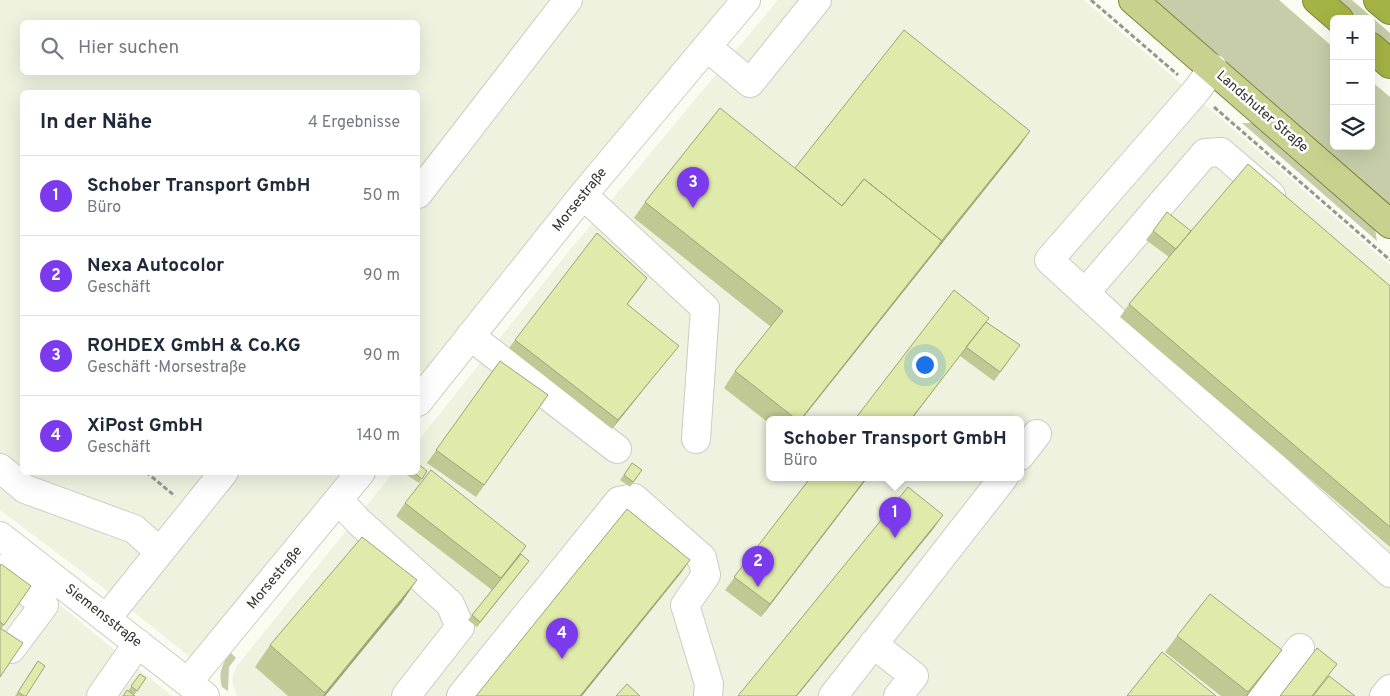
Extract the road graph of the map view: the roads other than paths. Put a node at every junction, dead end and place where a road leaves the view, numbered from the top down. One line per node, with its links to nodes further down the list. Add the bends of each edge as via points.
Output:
1 (568, 0): 13 (street)
2 (817, 0): 9 (street, via 750,83)
3 (1133, 0): 12 (main road, Landshuter Straße)
4 (1317, 0): 8 (highway)
5 (1378, 0): 7 (highway)
6 (743, 1): 9 (street, Morsestraße)
7 (1390, 10)
8 (1334, 15)
9 (707, 47): 14 (street, Morsestraße)
10 (1375, 51): 11 (highway)
11 (1390, 64)
12 (1213, 68): 16 (main road, Landshuter Straße); 17 (street, via 1049,260)
13 (420, 191)
14 (583, 195): 18 (street, Morsestraße); 21 (street, via 705,308)
15 (1289, 211): 17 (street, via 1220,152 1204,153)
16 (1390, 224)
17 (1085, 293): 32 (street)
18 (470, 336): 19 (street, Morsestraße); 22 (street)
19 (420, 399)
20 (1037, 434): 23 (street)
21 (696, 439)
22 (618, 449)
23 (1024, 451)
24 (0, 468): 30 (street, via 25,489 134,529)
25 (222, 475): 30 (street)
26 (359, 475): 28 (street, Morsestraße)
27 (1001, 481): 35 (street)
28 (339, 500): 38 (street, Morsestraße); 41 (street, via 450,604 460,627)
29 (0, 536): 33 (street, Siemensstraße)
30 (160, 552): 33 (street)
31 (0, 569): 37 (street, via 44,605)
32 (1390, 573)
33 (106, 619): 34 (street, Siemensstraße)
34 (138, 643): 38 (street, Siemensstraße); 40 (street)
35 (873, 644): 44 (street); 45 (street, via 914,676)
36 (1300, 648): 46 (street)
37 (11, 649)
38 (197, 689)
39 (1390, 689): 47 (street)
40 (101, 696)
41 (406, 696)
42 (462, 696): 43 (street, via 619,501 634,498 702,558 706,575 685,605 709,684)
43 (708, 696)
44 (833, 696)
45 (898, 696)
46 (1262, 696)
47 (1384, 696)

